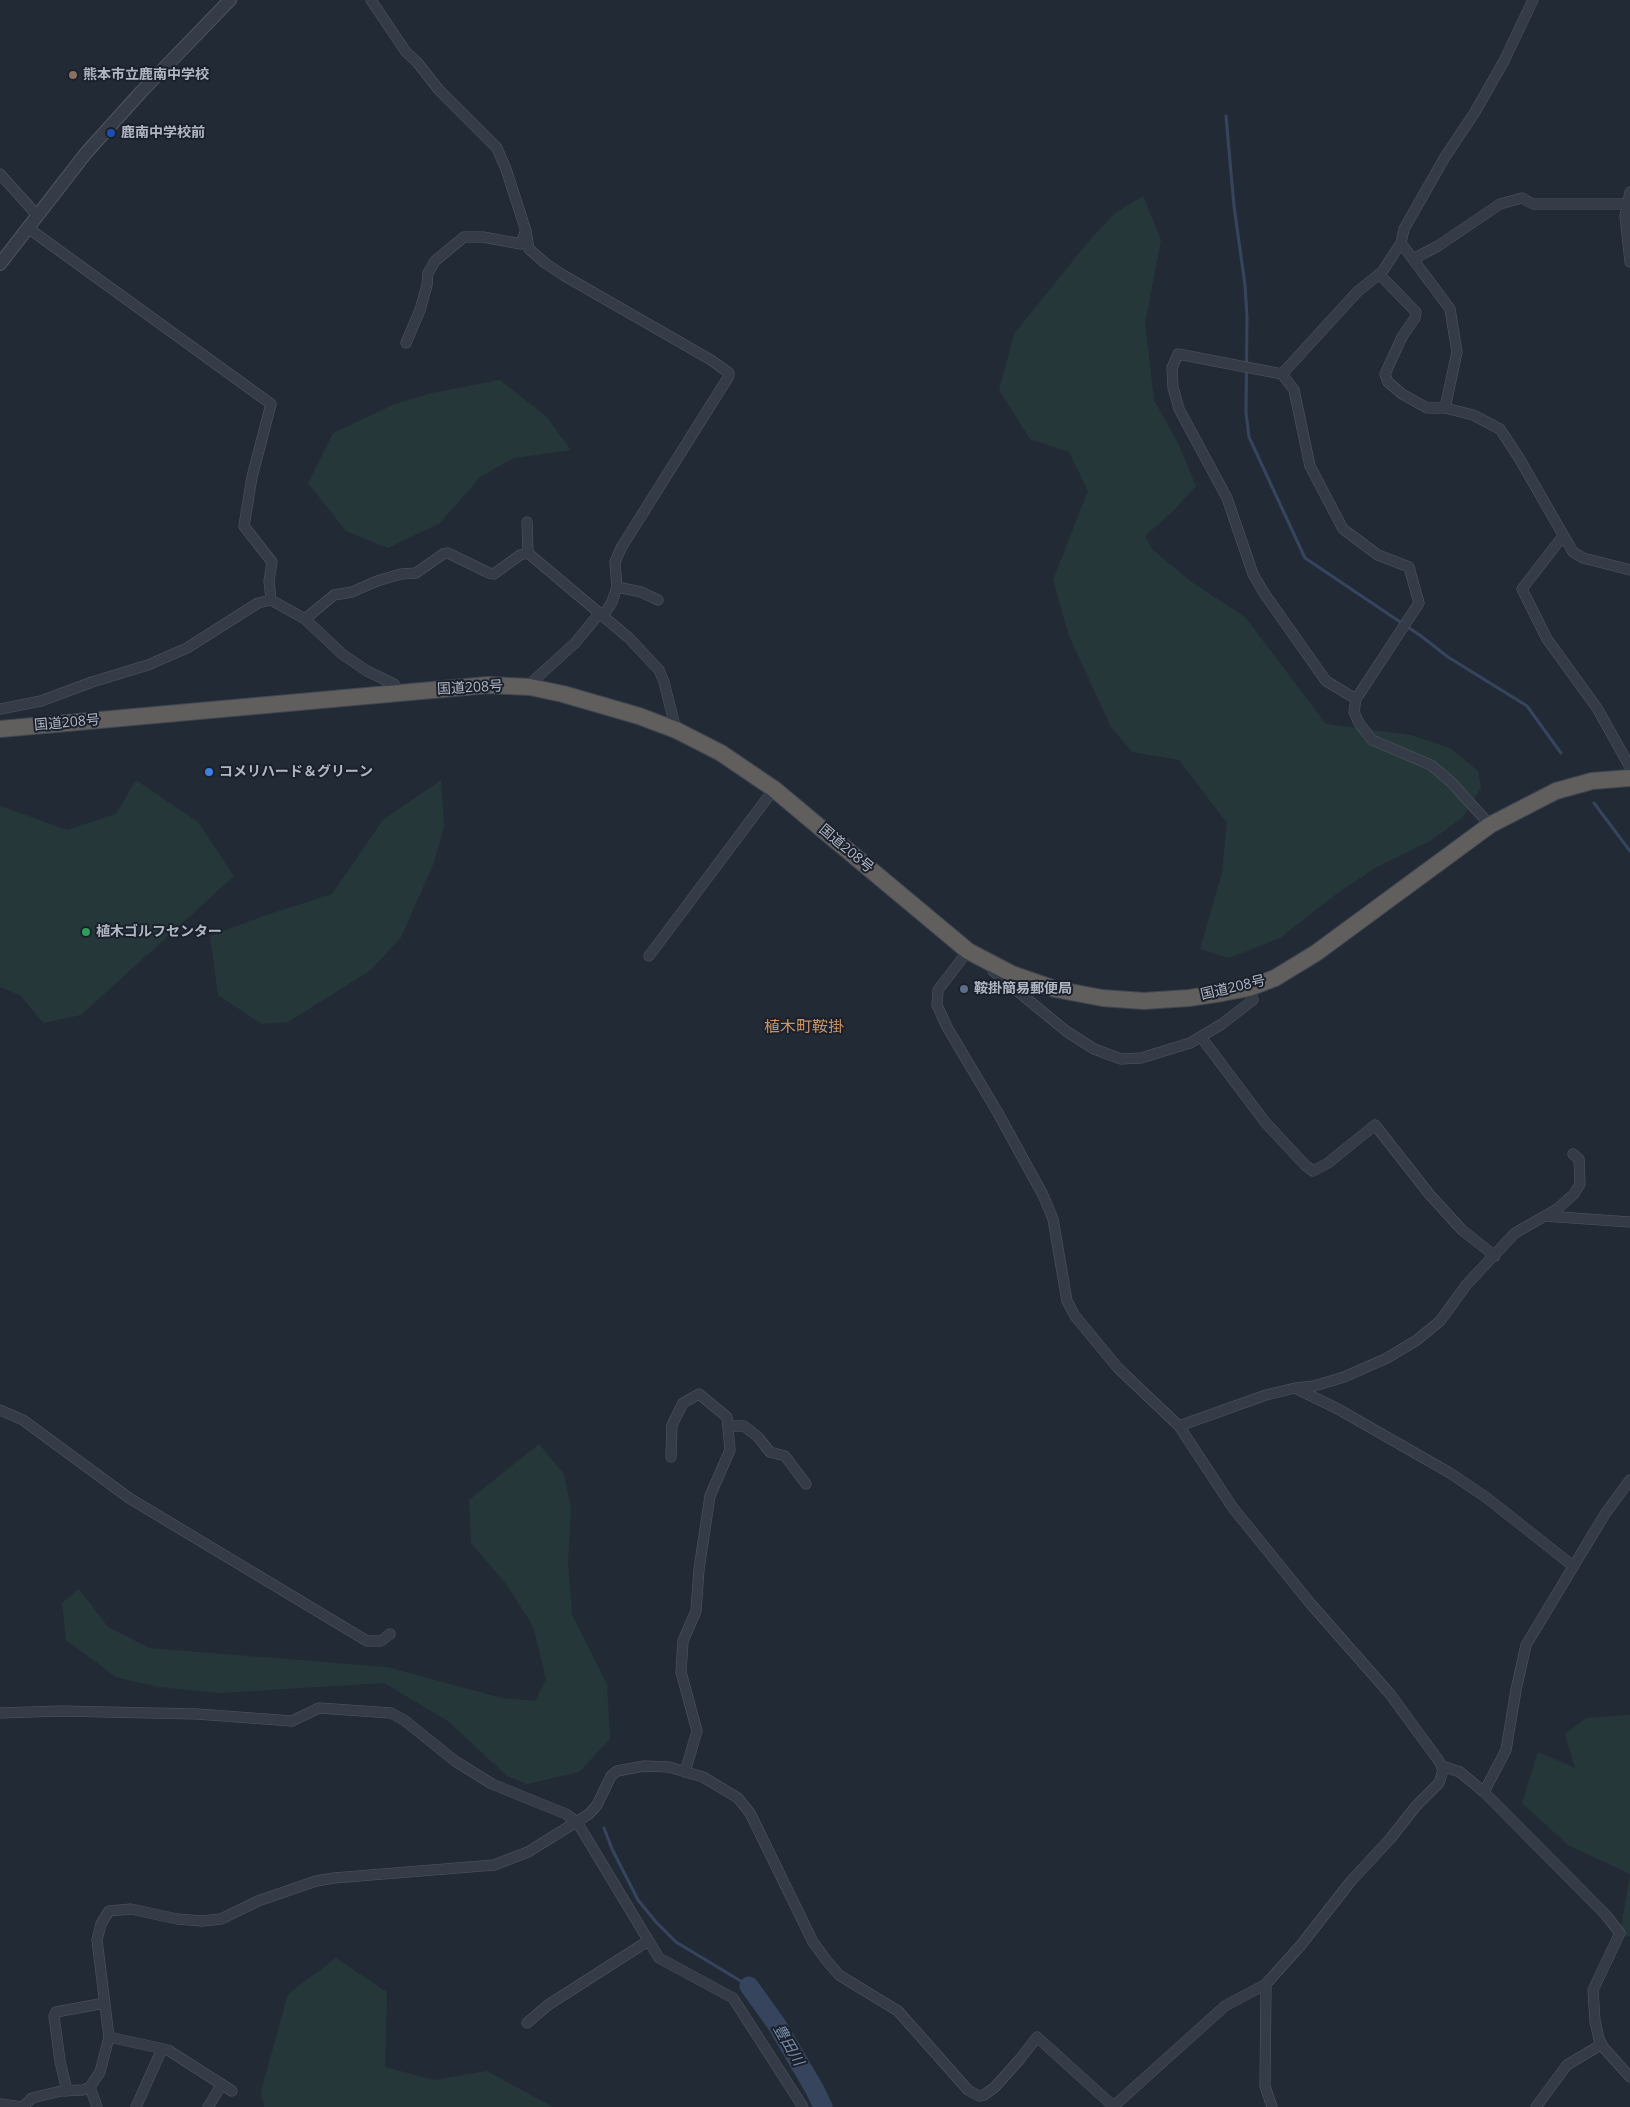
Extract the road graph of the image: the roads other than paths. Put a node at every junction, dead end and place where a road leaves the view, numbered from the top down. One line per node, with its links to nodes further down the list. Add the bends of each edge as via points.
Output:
1 (230, 0): 7 (street, via 141,92)
2 (371, 0): 9 (street, via 406,52 497,148)
3 (1533, 0): 10 (street, via 1504,61 1404,229)
4 (0, 174): 7 (street)
5 (1630, 192): 6 (street)
6 (1628, 204): 11 (street, via 1533,204 1522,198 1500,204); 12 (street, via 1625,216)
7 (37, 214): 8 (street)
8 (28, 228): 13 (street); 23 (street, via 271,404 252,477 244,526 272,562)
9 (526, 231): 15 (street, via 521,244 464,237 435,260); 22 (street, via 529,249 544,263 729,373 621,548 615,562)
10 (1401, 243): 11 (street); 14 (street)
11 (1413, 260): 17 (street, via 1450,309 1457,352)
12 (1630, 262)
13 (0, 264)
14 (1379, 274): 16 (street, via 1358,291); 17 (street, via 1416,312 1385,374 1388,382 1427,408)
15 (406, 343)
16 (1282, 374): 29 (street, via 1294,390 1310,466 1343,529 1378,554 1408,567 1419,602); 29 (street, via 1178,354 1172,368 1179,409 1227,498 1253,574 1326,681)
17 (1445, 408): 19 (street, via 1473,415 1500,429)
18 (527, 522): 20 (street)
19 (1563, 536): 21 (street, via 1573,552 1583,558); 33 (street, via 1522,589 1547,639 1597,708)
20 (528, 553): 25 (street); 26 (street, via 520,555 494,574 448,553 443,554 416,574 401,574 352,592 334,595)
21 (1630, 570)
22 (617, 587): 24 (street); 25 (street, via 612,602)
23 (271, 600): 26 (street); 30 (street, via 258,603 187,648 148,665 41,701)
24 (658, 600)
25 (601, 615): 27 (street); 32 (street, via 629,638 659,670)
26 (305, 619): 28 (street, via 342,654 394,684)
27 (530, 687): 28 (highway, 国道208号, via 488,685); 32 (highway, 国道208号, via 624,711)
28 (400, 694): 31 (highway, 国道208号)
29 (1356, 699): 36 (street, via 1354,712 1372,740 1431,765)
30 (0, 709)
31 (0, 729)
32 (676, 730): 35 (highway, 国道208号, via 721,754)
33 (1630, 767)
34 (1630, 778): 36 (highway, 国道208号, via 1592,781 1556,791)
35 (774, 789): 37 (highway, 国道208号); 38 (street)
36 (1490, 825): 39 (highway, 国道208号, via 1316,953 1275,978)
37 (968, 951): 39 (highway, 国道208号, via 1012,974 1055,989 1102,998 1153,1001); 40 (street, via 1066,1031 1094,1049 1121,1059 1163,1052); 48 (street, via 938,990 936,1004 1043,1195 1053,1219 1067,1301 1075,1316 1118,1368)
38 (649, 956)
39 (1249, 988): 40 (street, via 1253,1000)
40 (1201, 1037): 44 (street, via 1265,1122 1313,1171 1328,1163 1375,1125 1462,1230)
41 (1573, 1154): 42 (street, via 1579,1158 1580,1184 1574,1194)
42 (1544, 1216): 43 (street); 44 (street, via 1515,1233)
43 (1630, 1222)
44 (1495, 1256): 45 (street, via 1467,1284 1440,1321 1417,1340 1344,1377)
45 (1294, 1388): 48 (street); 52 (street, via 1338,1409 1450,1473 1487,1498)
46 (0, 1410): 53 (street, via 23,1420 129,1498 367,1641 381,1641)
47 (728, 1426): 49 (street, via 727,1417 700,1394 682,1403 672,1425); 51 (street, via 744,1426 770,1452 785,1456); 56 (street, via 730,1450 710,1496 696,1611 683,1641 681,1672 697,1731)
48 (1179, 1426): 55 (street, via 1233,1508 1390,1694)
49 (671, 1457)
50 (1630, 1480): 52 (street)
51 (806, 1484)
52 (1572, 1566): 57 (street, via 1526,1645 1506,1750)
53 (390, 1634)
54 (0, 1713): 58 (street, via 61,1710 292,1721 319,1708 391,1713 492,1784 566,1814)
55 (1442, 1766): 57 (street, via 1460,1772); 60 (street, via 1439,1783 1351,1881)
56 (685, 1772): 58 (street, via 644,1766 617,1770 597,1805); 72 (street, via 702,1777 738,1798 750,1813 813,1942 827,1961 839,1975 898,2011 968,2090 984,2095 1014,2066 1037,2037)
57 (1484, 1792): 64 (street, via 1620,1933 1593,1990 1595,2021)
58 (577, 1822): 59 (street); 61 (street, via 528,1852 494,1865 325,1880 258,1901 221,1919 186,1920 131,1909 109,1911 97,1940)
59 (648, 1941): 62 (street, via 548,2005); 77 (street, via 659,1958 733,1998)
60 (1266, 1984): 72 (street, via 1225,2006); 78 (street, via 1265,2086)
61 (105, 2003): 63 (street); 69 (street, via 56,2012 54,2016)
62 (527, 2023)
63 (109, 2037): 65 (street); 68 (street, via 100,2072)
64 (1602, 2044): 66 (street); 79 (street, via 1568,2065)
65 (162, 2049): 67 (street); 75 (street)
66 (1630, 2077)
67 (222, 2084): 70 (street); 76 (street)
68 (90, 2087): 69 (street); 74 (street)
69 (67, 2091): 73 (street, via 32,2098)
70 (232, 2091)
71 (0, 2104): 73 (street)
72 (1116, 2106)
73 (23, 2107)
74 (97, 2107)
75 (136, 2107)
76 (208, 2107)
77 (803, 2107)
78 (1272, 2107)
79 (1536, 2107)

